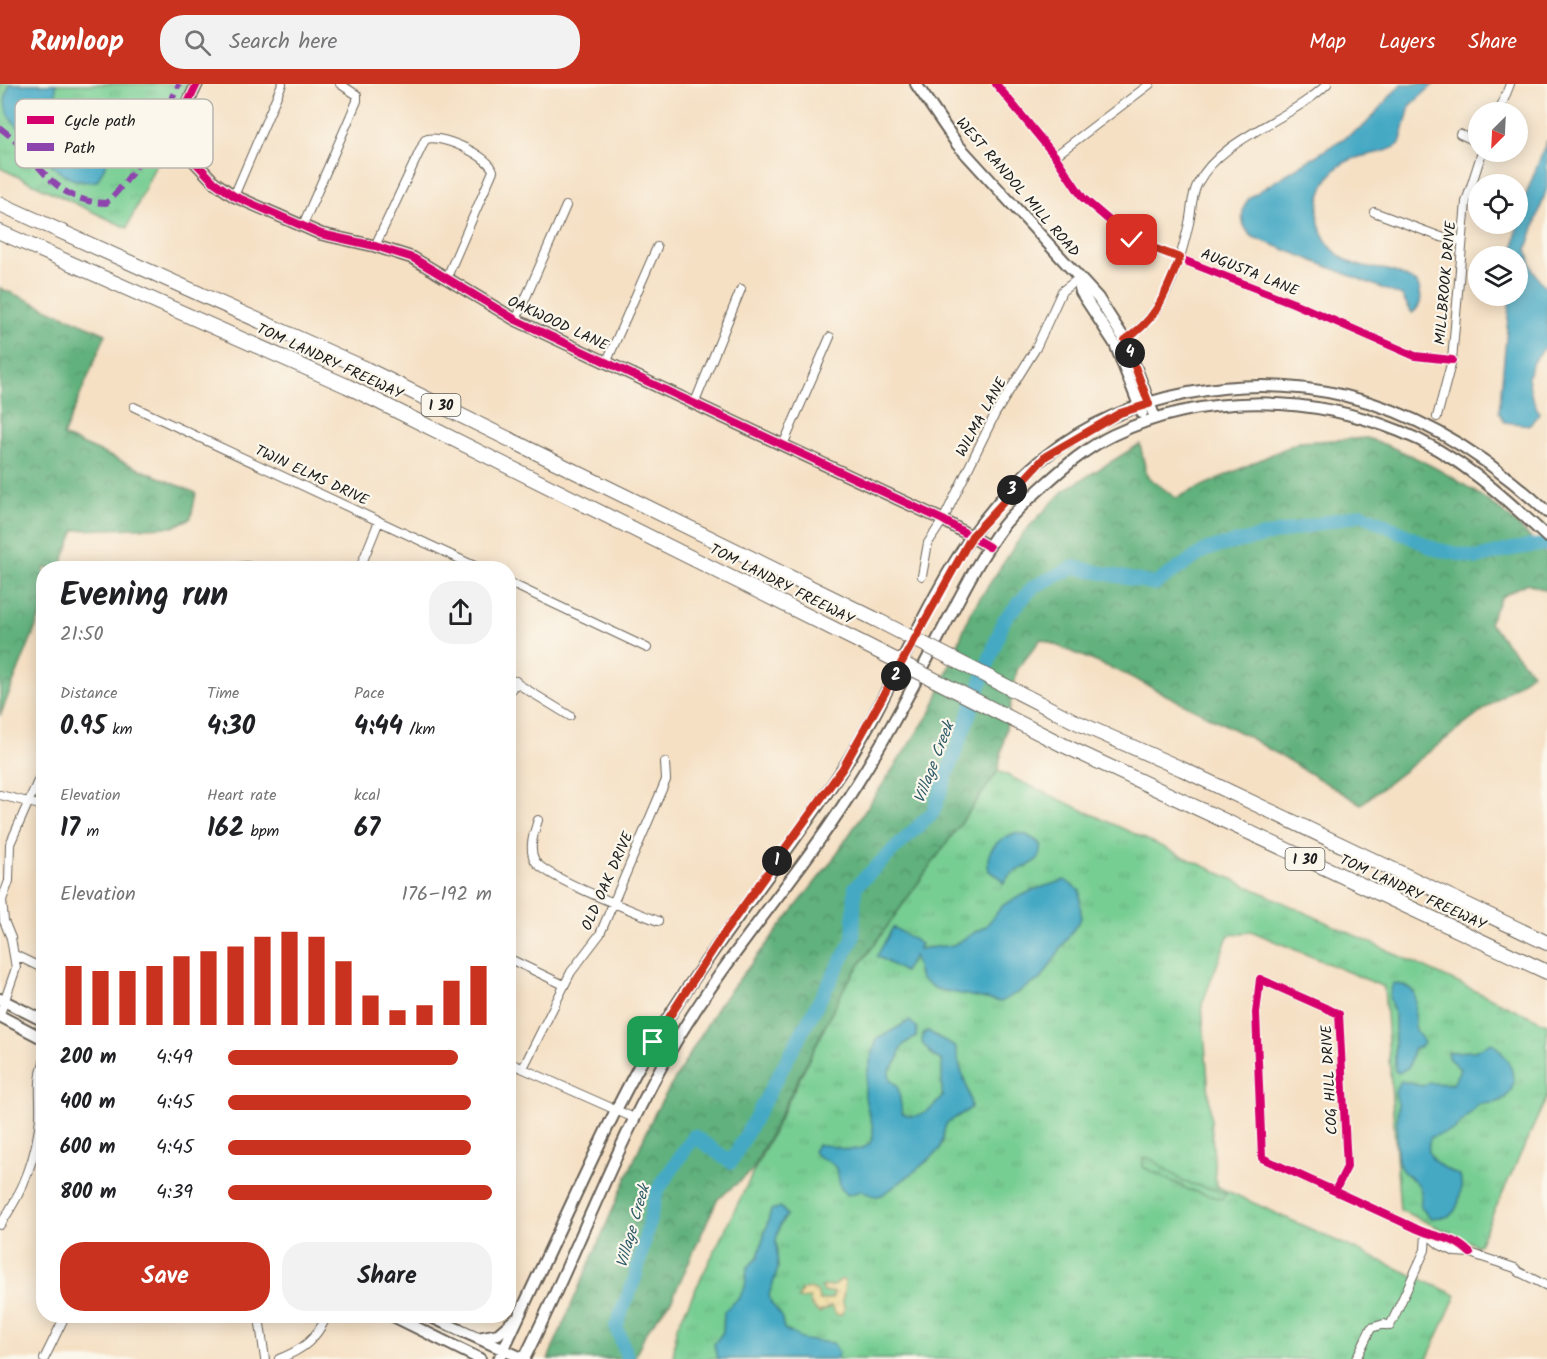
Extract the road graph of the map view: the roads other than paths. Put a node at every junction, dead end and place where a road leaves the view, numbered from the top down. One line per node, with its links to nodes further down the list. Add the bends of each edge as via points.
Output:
1 (196, 84): 9 (main road, OAKWOOD LANE)
2 (282, 84): 16 (street)
3 (340, 84): 20 (street, via 357,95)
4 (916, 84): 27 (main road, WEST RANDOL MILL ROAD, via 957,144)
5 (996, 84): 13 (street, AUGUSTA LANE)
6 (1150, 84): 13 (street)
7 (1328, 84): 25 (street, via 1207,169 1196,185)
8 (1510, 84): 10 (street)
9 (189, 99)
10 (1503, 102)
11 (1460, 134): 12 (street)
12 (1468, 138)
13 (1055, 156): 25 (street, AUGUSTA LANE, via 1083,198 1114,226 1132,240)
14 (1479, 162): 22 (street, MILLBROOK DRIVE, via 1466,202)
15 (201, 168): 16 (main road, OAKWOOD LANE)
16 (234, 196): 20 (main road, OAKWOOD LANE)
17 (0, 204): 61 (highway, TOM LANDRY FREEWAY / I 30, bridge, via 363,367 1074,721)
18 (566, 206): 29 (street)
19 (1374, 212): 22 (street)
20 (302, 227): 23 (main road, OAKWOOD LANE)
21 (0, 232): 65 (highway, TOM LANDRY FREEWAY / I 30, bridge, via 347,386 1063,745)
22 (1462, 241): 32 (street, MILLBROOK DRIVE)
23 (375, 246): 26 (main road, OAKWOOD LANE, via 413,258); 26 (street, via 422,146 430,137 440,138 486,159 492,166 492,176)
24 (657, 247): 33 (street)
25 (1180, 258): 31 (street, via 1152,318); 32 (street, AUGUSTA LANE, via 1415,356)
26 (447, 277): 29 (main road, OAKWOOD LANE)
27 (1078, 279): 31 (main road, WEST RANDOL MILL ROAD, via 1098,298); 35 (main road, WEST RANDOL MILL ROAD, via 1081,292 1115,344); 41 (street, WILMA LANE, via 1062,291 1036,348 995,414)
28 (741, 289): 34 (street)
29 (516, 320): 33 (main road, OAKWOOD LANE)
30 (830, 337): 39 (street)
31 (1125, 340): 35 (main road, WEST RANDOL MILL ROAD)
32 (1452, 360): 37 (street, MILLBROOK DRIVE)
33 (607, 361): 34 (main road, OAKWOOD LANE)
34 (695, 402): 39 (main road, OAKWOOD LANE)
35 (1145, 405): 38 (main road, WEST RANDOL MILL ROAD); 40 (main road, via 1191,392 1237,387 1279,386 1345,395 1379,405 1444,435 1489,462); 43 (main road, via 1120,413 1046,456)
36 (134, 407): 42 (street, TWIN ELMS DRIVE)
37 (1437, 417)
38 (1150, 420): 44 (main road, via 1252,403 1304,405 1349,415 1400,431 1454,458 1482,477); 45 (main road, via 1110,436 1070,462 1005,523)
39 (783, 445): 41 (main road, OAKWOOD LANE)
40 (1544, 509)
41 (943, 520): 43 (main road, OAKWOOD LANE); 48 (street, WILMA LANE, via 928,543)
42 (379, 521): 46 (street); 47 (street, TWIN ELMS DRIVE)
43 (972, 536): 45 (main road, OAKWOOD LANE); 73 (main road, via 843,768 686,989)
44 (1547, 537)
45 (989, 547): 74 (main road, via 859,781 718,975)
46 (363, 561)
47 (464, 561)
48 (922, 576)
49 (516, 586): 50 (street)
50 (647, 648)
51 (516, 682): 52 (street)
52 (570, 716)
53 (665, 762): 59 (street, OLD OAK DRIVE, via 666,780)
54 (36, 785): 56 (street)
55 (0, 795): 56 (street)
56 (29, 800): 57 (street); 62 (street, via 10,844 9,881 2,900)
57 (36, 803)
58 (538, 820): 59 (street, via 531,847 536,862)
59 (614, 903): 60 (street); 66 (street, OLD OAK DRIVE, via 600,934)
60 (658, 921)
61 (1547, 943)
62 (15, 955): 64 (street); 67 (street, via 14,981)
63 (516, 962): 66 (street)
64 (36, 965)
65 (1547, 972)
66 (564, 985): 72 (street, OLD OAK DRIVE)
67 (3, 1000): 68 (street); 69 (main road)
68 (0, 1015): 70 (main road)
69 (36, 1017)
70 (36, 1035)
71 (516, 1065): 72 (street)
72 (524, 1068): 73 (street)
73 (616, 1110): 74 (street); 80 (main road)
74 (634, 1118): 97 (main road)
75 (36, 1158): 77 (street, via 15,1204)
76 (1335, 1191): 76 (street, COG HILL DRIVE, via 1347,1167 1339,1014 1260,979 1256,1013 1262,1158); 78 (street)
77 (0, 1225)
78 (1426, 1233): 79 (street, via 1445,1236 1470,1253 1515,1268); 98 (street, via 1425,1250 1390,1326 1371,1328)
79 (1547, 1286)
80 (520, 1313): 81 (main road); 82 (main road)
81 (516, 1318)
82 (516, 1322)
83 (62, 1323): 93 (street)
84 (260, 1323): 94 (street)
85 (323, 1323): 95 (street, via 302,1350)
86 (407, 1323): 92 (main road)
87 (445, 1323): 90 (main road)
88 (512, 1323): 90 (main road, via 498,1334)
89 (515, 1323): 91 (main road)
90 (478, 1338): 91 (main road)
91 (501, 1354): 97 (main road)
92 (472, 1356): 96 (main road)
93 (44, 1359)
94 (266, 1359)
95 (279, 1359)
96 (480, 1359)
97 (524, 1359)
98 (1356, 1359)

